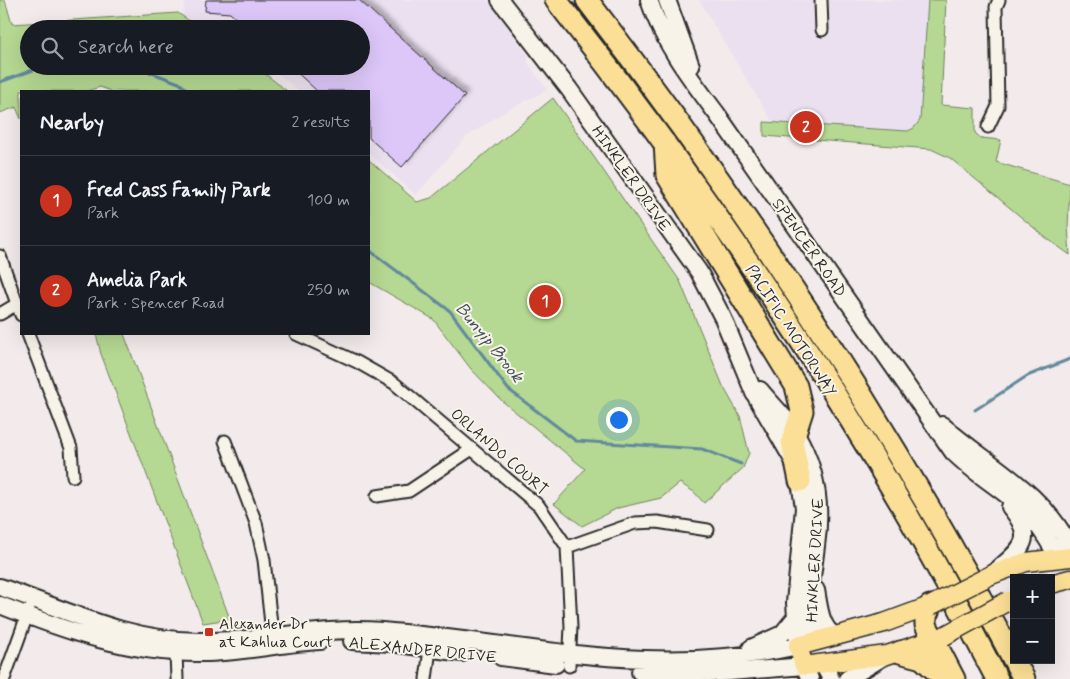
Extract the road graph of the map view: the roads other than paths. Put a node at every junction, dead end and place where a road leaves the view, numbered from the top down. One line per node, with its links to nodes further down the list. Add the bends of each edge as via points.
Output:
1 (500, 0): 18 (street, HINKLER DRIVE, via 569,89 699,272)
2 (556, 0): 11 (highway, PACIFIC MOTORWAY)
3 (587, 0): 49 (highway, PACIFIC MOTORWAY, via 726,189 831,345 922,494)
4 (649, 0): 9 (street, SPENCER ROAD, via 671,48)
5 (667, 0): 9 (street, SPENCER ROAD, via 691,64)
6 (821, 0): 8 (street)
7 (999, 0): 10 (street, via 996,7 998,106)
8 (822, 30)
9 (694, 83): 19 (street, SPENCER ROAD)
10 (988, 127)
11 (665, 142): 20 (highway, via 668,175 796,386 802,407); 62 (highway, PACIFIC MOTORWAY, via 822,374 946,584)
12 (0, 256): 13 (street)
13 (17, 304): 14 (street); 15 (street)
14 (20, 312)
15 (0, 314)
16 (28, 335): 23 (street, via 71,448)
17 (298, 335): 22 (street, ORLANDO COURT, via 358,362 394,383)
18 (744, 368): 20 (street, HINKLER DRIVE); 25 (street, HINKLER DRIVE, via 756,399 789,452)
19 (925, 411): 24 (street, SPENCER ROAD, via 953,452); 27 (street, SPENCER ROAD)
20 (795, 432): 25 (highway, via 792,442); 32 (street, HINKLER DRIVE, via 809,462 818,496 819,525)
21 (225, 441): 45 (street, via 256,523 264,560)
22 (472, 449): 26 (street, via 408,491); 30 (street, ORLANDO COURT, via 539,506)
23 (73, 476)
24 (980, 477): 31 (street, SPENCER ROAD, via 1026,511); 33 (street, via 1010,508 1025,531 1020,550)
25 (800, 481): 42 (street, HINKLER DRIVE, via 804,517)
26 (377, 496)
27 (1042, 506): 29 (street); 31 (street, SPENCER ROAD, via 1059,528)
28 (708, 530): 30 (street, via 657,522 635,523)
29 (1070, 531)
30 (567, 547): 51 (street)
31 (1067, 558): 33 (main road, via 1021,563)
32 (812, 573): 43 (street, via 823,620); 47 (street, HINKLER DRIVE)
33 (992, 575): 40 (main road, bridge)
34 (1070, 579): 35 (main road)
35 (1055, 583)
36 (0, 587): 37 (street, ALEXANDER DRIVE)
37 (32, 600): 41 (street); 45 (street, ALEXANDER DRIVE, via 100,625 158,638 199,642)
38 (1010, 601): 44 (main road, ALEXANDER DRIVE, bridge)
39 (0, 606): 41 (street, ALEXANDER DRIVE)
40 (930, 606): 43 (main road); 44 (highway, via 925,621)
41 (27, 616): 48 (street, ALEXANDER DRIVE, via 103,641); 56 (street)
42 (795, 618): 47 (street, HINKLER DRIVE); 53 (street, via 786,632 767,642)
43 (836, 636): 47 (main road)
44 (939, 638): 50 (main road, ALEXANDER DRIVE); 61 (highway)
45 (273, 641): 46 (street, ALEXANDER DRIVE, via 350,630 382,631); 48 (street, ALEXANDER DRIVE, via 229,652)
46 (431, 643): 51 (street, ALEXANDER DRIVE); 58 (street)
47 (805, 644): 53 (street, ALEXANDER DRIVE); 54 (main road, HINKLER DRIVE); 55 (main road, HINKLER DRIVE)
48 (176, 653): 57 (street)
49 (1010, 653)
50 (894, 654): 54 (main road, ALEXANDER DRIVE); 59 (street); 60 (highway, via 922,658)
51 (570, 661): 53 (street, ALEXANDER DRIVE, via 629,661)
52 (1016, 664): 63 (highway, PACIFIC MOTORWAY)
53 (697, 669): 55 (street, ALEXANDER DRIVE)
54 (827, 671): 55 (main road, ALEXANDER DRIVE)
55 (807, 672)
56 (4, 679)
57 (177, 679)
58 (426, 679)
59 (846, 679)
60 (945, 679)
61 (954, 679)
62 (997, 679)
63 (1024, 679)

